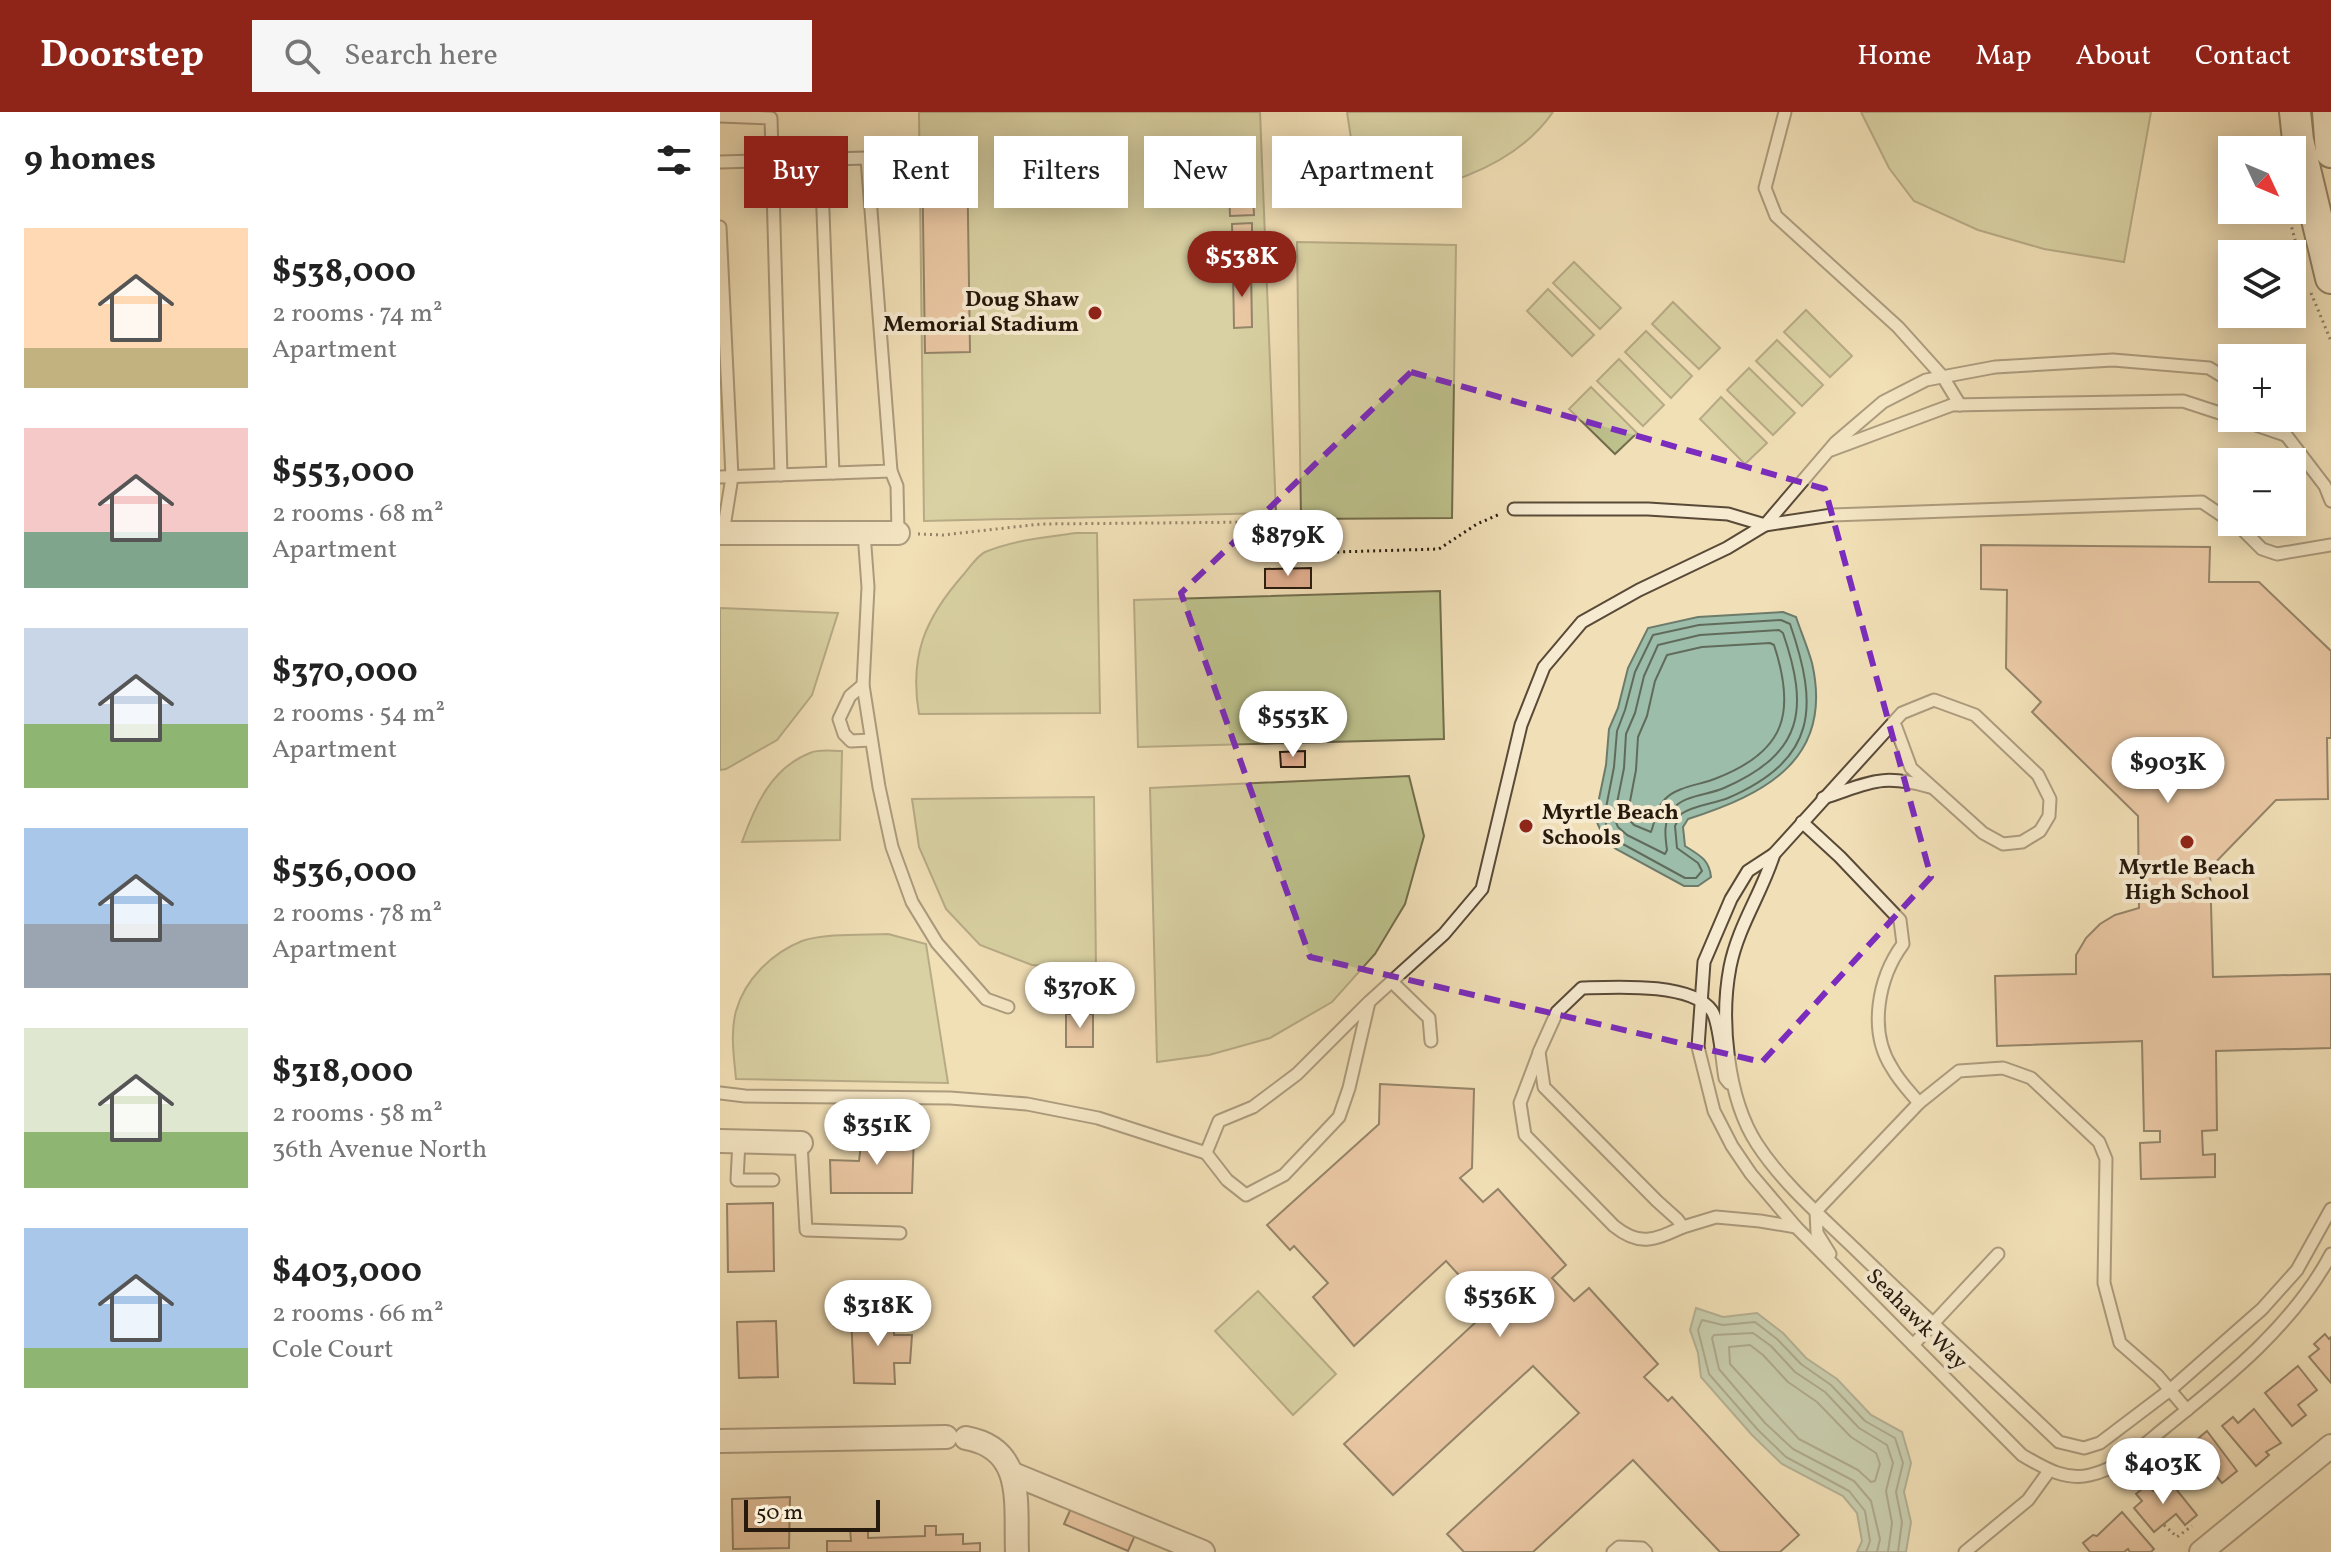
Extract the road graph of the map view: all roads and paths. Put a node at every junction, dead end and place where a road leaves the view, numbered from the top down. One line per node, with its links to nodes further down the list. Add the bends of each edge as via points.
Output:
1 (1785, 112): 15 (lane, via 1765,188 1776,216 1898,327)
2 (2295, 112): 13 (main road)
3 (2328, 112): 6 (main road)
4 (720, 116): 5 (lane, via 771,118)
5 (772, 136)
6 (2331, 152)
7 (848, 158): 22 (lane, via 867,158)
8 (744, 161): 9 (lane)
9 (720, 162)
10 (774, 208): 24 (lane)
11 (823, 208): 23 (lane)
12 (720, 227): 25 (lane)
13 (2331, 278)
14 (2218, 373): 15 (lane, via 2209,368 2113,360 1995,367)
15 (1943, 377): 16 (lane); 21 (lane, via 1883,402)
16 (1960, 405): 17 (lane, via 2183,401); 21 (lane)
17 (2218, 413)
18 (2277, 432): 20 (lane)
19 (2284, 432): 20 (lane)
20 (2286, 435): 26 (lane)
21 (1828, 451): 28 (lane)
22 (891, 471): 23 (lane); 31 (lane, via 897,486)
23 (833, 473): 24 (lane)
24 (781, 475): 25 (lane)
25 (726, 477): 29 (lane)
26 (2331, 501)
27 (1514, 509): 28 (lane, via 1728,514); 31 (path, via 1477,524 1439,549 1302,553 1284,544 1265,522 1041,524 943,535)
28 (1765, 525): 32 (lane, via 1832,515 2202,502 2262,549 2277,554); 40 (lane, via 1582,622 1544,667 1521,725 1482,889)
29 (722, 533): 30 (street)
30 (864, 533): 31 (street); 33 (lane, via 868,587)
31 (898, 533)
32 (2331, 545)
33 (863, 685): 35 (lane); 35 (lane, via 850,696 839,719 851,741)
34 (1894, 722): 36 (lane, Seahawk Way, via 1911,768); 36 (lane, Seahawk Way, via 1902,713 1934,700 1975,715 2038,775 2050,799 2049,816 2040,831 2022,842 2003,844); 37 (lane, Seahawk Way)
35 (871, 740): 43 (lane, via 892,847 912,902 937,943 986,999)
36 (1932, 787): 37 (lane, Seahawk Way, via 1881,778)
37 (1823, 798): 38 (lane, Seahawk Way)
38 (1802, 822): 39 (lane, Seahawk Way); 48 (lane, via 1900,920 1903,944 1881,989 1877,1027 1890,1067)
39 (1774, 854): 41 (lane, Seahawk Way, via 1748,871 1731,899 1704,962); 46 (lane, Seahawk Way, via 1742,924 1730,966 1726,1008)
40 (1392, 982): 42 (lane); 44 (lane, via 1429,1018)
41 (1701, 1001): 45 (lane, via 1651,986 1582,988 1557,1012); 46 (lane, via 1714,1013 1725,1078); 56 (lane, Seahawk Way, via 1698,1047 1714,1111 1751,1174)
42 (1369, 1002): 51 (lane, via 1297,1074 1253,1107 1219,1121); 51 (lane, via 1339,1117 1284,1175 1246,1195)
43 (1008, 1007)
44 (1431, 1041)
45 (1539, 1052): 55 (lane, via 1544,1087); 55 (lane, via 1520,1103 1525,1135 1627,1237 1653,1241)
46 (1732, 1086): 54 (lane, Seahawk Way, via 1756,1142)
47 (720, 1093): 51 (lane, via 1027,1104 1098,1118)
48 (1919, 1103): 54 (lane); 63 (lane, via 1959,1071 2003,1068 2031,1078 2099,1142 2106,1159 2104,1283 2120,1343)
49 (730, 1141): 50 (street); 52 (lane, via 737,1180)
50 (801, 1143): 57 (lane, via 806,1230)
51 (1206, 1153)
52 (773, 1180)
53 (2331, 1209): 63 (lane, Seahawk Way, via 2297,1270 2262,1309)
54 (1816, 1211): 60 (lane, via 1817,1233); 61 (lane, Seahawk Way)
55 (1683, 1227): 56 (lane, via 1716,1217)
56 (1796, 1227): 60 (lane, Seahawk Way)
57 (900, 1233)
58 (1998, 1254): 61 (lane)
59 (2331, 1254): 64 (lane, Seahawk Way, via 2285,1319 2229,1377)
60 (1838, 1268): 62 (lane, Seahawk Way)
61 (1935, 1323): 62 (lane); 63 (lane, Seahawk Way, via 2059,1442 2084,1448 2100,1443)
62 (1913, 1345): 67 (lane, Seahawk Way, via 2022,1455)
63 (2170, 1390): 64 (lane)
64 (2187, 1410): 67 (lane, Seahawk Way, via 2117,1466 2088,1476)
65 (720, 1441): 68 (street, via 956,1438 982,1441 1003,1455)
66 (2331, 1446): 76 (street)
67 (2049, 1471): 75 (lane, via 2028,1500)
68 (1013, 1474): 71 (street); 72 (street)
69 (2164, 1525): 70 (path, via 2177,1537)
70 (2192, 1526)
71 (1017, 1552)
72 (1203, 1552)
73 (1613, 1552): 74 (lane, via 1619,1547)
74 (1646, 1552)
75 (1965, 1552)
76 (2201, 1552)

